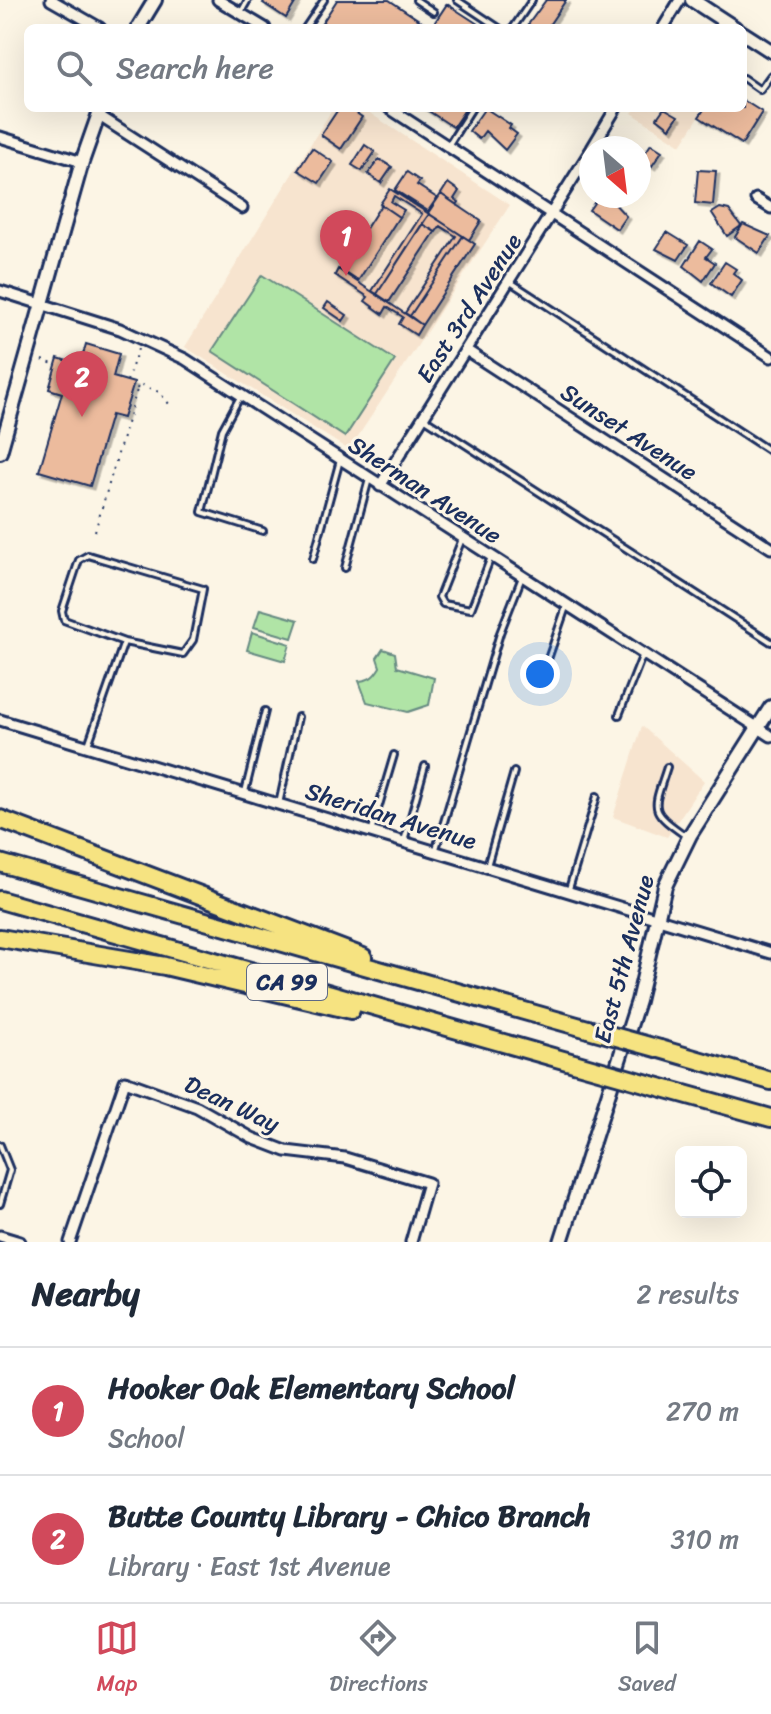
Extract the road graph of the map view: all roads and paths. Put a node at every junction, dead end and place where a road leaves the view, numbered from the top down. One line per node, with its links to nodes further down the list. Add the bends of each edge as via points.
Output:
1 (51, 0): 13 (street)
2 (155, 0): 14 (street)
3 (218, 0): 12 (street)
4 (248, 0): 12 (lane)
5 (324, 0): 16 (lane)
6 (416, 0): 11 (lane)
7 (457, 0): 17 (lane)
8 (532, 0): 18 (lane)
9 (680, 0): 19 (street)
10 (692, 0): 20 (street)
11 (434, 12)
12 (240, 13): 15 (street)
13 (93, 24)
14 (140, 24)
15 (258, 24)
16 (308, 24)
17 (493, 24)
18 (516, 24)
19 (665, 24)
20 (729, 24)
21 (747, 36): 22 (street)
22 (771, 51)
23 (771, 75): 24 (lane, via 760,90)
24 (747, 81)
25 (100, 112): 33 (street)
26 (101, 112): 36 (street)
27 (395, 112): 32 (street)
28 (469, 112): 32 (lane)
29 (614, 112): 30 (street, East 3rd Avenue)
30 (600, 136)
31 (0, 137): 33 (street)
32 (447, 147): 38 (street)
33 (82, 162): 41 (street)
34 (579, 171): 38 (street, East 3rd Avenue)
35 (756, 199): 37 (street)
36 (242, 208)
37 (771, 208)
38 (552, 217): 39 (street, East 3rd Avenue); 44 (street)
39 (509, 281): 43 (street, East 3rd Avenue); 54 (lane)
40 (0, 291): 41 (street, Sherman Avenue)
41 (44, 304): 50 (street, Sherman Avenue, via 120,329); 53 (street)
42 (140, 344): 47 (path)
43 (466, 350): 52 (street, East 3rd Avenue); 61 (street, Sunset Avenue)
44 (771, 357)
45 (42, 360): 46 (path)
46 (56, 365)
47 (127, 381)
48 (132, 389): 49 (path)
49 (137, 390): 51 (path, via 139,384 151,388); 58 (path)
50 (241, 395): 55 (street, Sherman Avenue); 59 (lane, via 222,430 202,512)
51 (170, 405)
52 (423, 417): 57 (street, East 3rd Avenue); 68 (lane)
53 (0, 452)
54 (771, 452)
55 (340, 460): 56 (street, Sherman Avenue); 63 (lane)
56 (369, 479): 57 (street, Sherman Avenue); 64 (lane)
57 (380, 486): 60 (street, Sherman Avenue)
58 (95, 531)
59 (263, 531)
60 (462, 539): 62 (street, Sherman Avenue); 62 (lane, via 439,597 443,604 471,609)
61 (771, 548)
62 (491, 557): 65 (street, Sherman Avenue)
63 (313, 559)
64 (345, 568)
65 (522, 577): 66 (street, Sherman Avenue); 90 (lane, via 500,633)
66 (567, 606): 69 (street, Sherman Avenue); 70 (lane)
67 (124, 642): 67 (lane, via 183,654 193,640 203,589 88,555 79,560 62,611 64,620); 78 (lane)
68 (771, 642)
69 (643, 654): 73 (lane); 76 (street, Sherman Avenue)
70 (538, 688)
71 (771, 707): 76 (street, East 5th Avenue)
72 (265, 711): 83 (lane)
73 (619, 715)
74 (298, 717): 85 (lane)
75 (0, 720): 78 (street, Sheridan Avenue)
76 (757, 728): 77 (street, Sherman Avenue); 88 (street, East 5th Avenue)
77 (771, 736)
78 (88, 745): 83 (street, Sheridan Avenue)
79 (394, 755): 87 (lane)
80 (425, 766): 89 (lane)
81 (667, 767): 88 (lane, via 655,805 659,817)
82 (514, 772): 92 (lane)
83 (245, 792): 85 (street, Sheridan Avenue)
84 (597, 796): 93 (lane)
85 (279, 804): 87 (street, Sheridan Avenue)
86 (0, 819): 98 (highway)
87 (371, 832): 89 (street, Sheridan Avenue)
88 (688, 837): 95 (street, East 5th Avenue)
89 (403, 841): 90 (street, Sheridan Avenue)
90 (435, 851): 92 (street, Sheridan Avenue)
91 (0, 863): 98 (highway, CA 99)
92 (487, 866): 93 (street, Sheridan Avenue)
93 (569, 891): 95 (street, Sheridan Avenue)
94 (0, 900): 99 (highway, CA 99)
95 (655, 917): 97 (street, Sheridan Avenue); 108 (street, East 5th Avenue, via 638,1001)
96 (0, 938): 99 (highway, via 165,966 368,1013)
97 (771, 953)
98 (411, 980): 100 (highway, CA 99, bridge)
99 (394, 1012): 101 (highway, CA 99, bridge)
100 (771, 1081)
101 (771, 1118)
102 (0, 1145): 103 (lane, via 10,1170)
103 (0, 1204)
104 (0, 1236): 105 (street)
105 (20, 1242)
106 (70, 1242): 107 (street, Dean Way, via 125,1081 197,1107 286,1151 345,1158 428,1183)
107 (411, 1242)
108 (561, 1242)

